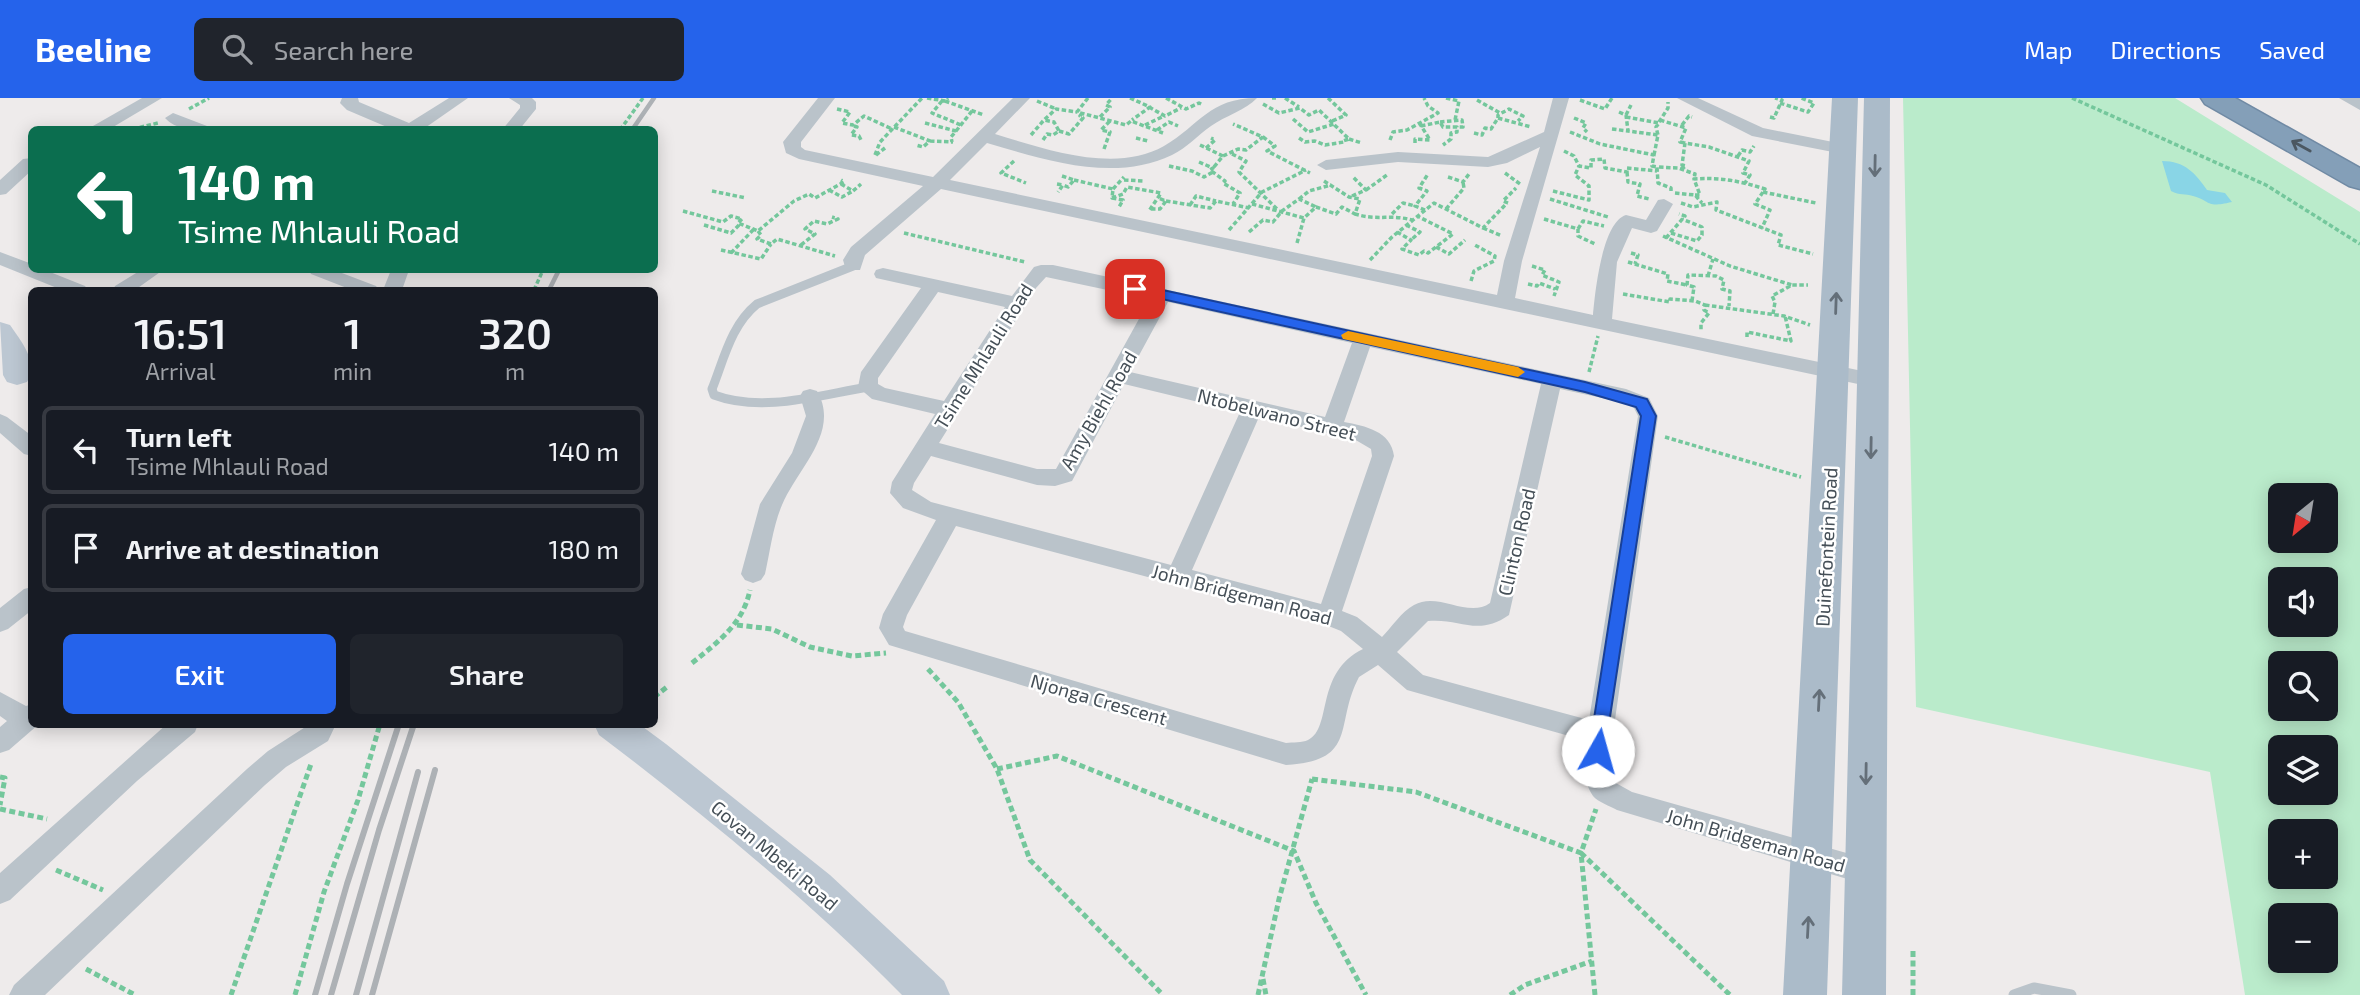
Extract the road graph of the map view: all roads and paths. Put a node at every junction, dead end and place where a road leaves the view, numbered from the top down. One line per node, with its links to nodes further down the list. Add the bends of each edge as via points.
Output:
1 (154, 98): 67 (street)
2 (350, 98): 69 (street, via 348,103)
3 (460, 98): 70 (street)
4 (517, 98): 71 (street, via 530,104)
5 (643, 98): 72 (path)
6 (925, 98): 36 (path); 74 (path)
7 (948, 98): 36 (path)
8 (1022, 98): 84 (street)
9 (1030, 98): 44 (path)
10 (1088, 98): 47 (path)
11 (1115, 98): 53 (path)
12 (1130, 98): 33 (path)
13 (1168, 98): 42 (path)
14 (1284, 98): 43 (path)
15 (1328, 98): 60 (path, via 1346,115)
16 (1424, 98): 66 (path, via 1438,113)
17 (1446, 98): 31 (path)
18 (1471, 98): 32 (path)
19 (1561, 98): 80 (street)
20 (1612, 98): 34 (path, via 1605,109)
21 (1668, 98): 59 (path)
22 (1685, 98): 79 (street)
23 (1775, 98): 35 (path)
24 (1801, 98): 35 (path, via 1814,103 1808,112)
25 (1845, 98): 96 (main road, Duinefontein Road)
26 (1877, 98): 233 (main road, one-way to 233)
27 (2072, 98): 184 (path, via 2266,185)
28 (2215, 98): 120 (highway, one-way to 28)
29 (2256, 98): 99 (highway)
30 (2347, 98): 40 (street)
31 (1456, 99): 55 (path)
32 (1478, 99): 50 (path)
33 (1141, 100): 41 (path)
34 (1580, 100)
35 (1782, 100): 79 (path, via 1774,118 1761,115)
36 (942, 101): 64 (path, via 932,113)
37 (1255, 101): 43 (path, via 1279,113); 48 (street)
38 (823, 103): 63 (path, via 850,112 842,123); 108 (street, via 792,142 793,149)
39 (1632, 105): 51 (path)
40 (2360, 105)
41 (1149, 107): 49 (path); 57 (path)
42 (1181, 107): 48 (path, via 1199,103); 49 (path)
43 (1300, 108): 60 (path, via 1309,115 1319,110)
44 (1056, 109): 47 (path); 77 (path, via 1044,120 1054,122)
45 (972, 111): 64 (path)
46 (1619, 112): 51 (path)
47 (1080, 113): 53 (path); 77 (path, via 1083,118 1069,134)
48 (1217, 114): 85 (path); 88 (street)
49 (1165, 116): 65 (path)
50 (1500, 116): 58 (path); 58 (path, via 1509,109 1522,116); 82 (path, via 1482,135)
51 (1626, 116): 59 (path); 78 (path)
52 (173, 118): 68 (street)
53 (1099, 118): 56 (path)
54 (1293, 119): 60 (path, via 1308,132)
55 (1455, 120): 61 (path); 73 (path, via 1462,120 1463,127)
56 (1110, 121): 57 (path, via 1126,125); 104 (path, via 1101,130 1110,132)
57 (1131, 121): 65 (path)
58 (1518, 121): 80 (path)
59 (1660, 121): 83 (path); 92 (path, via 1686,128 1680,142)
60 (1333, 122): 90 (path, via 1349,139)
61 (1440, 122): 66 (path); 73 (path, via 1443,127)
62 (925, 123): 76 (path)
63 (853, 125): 74 (path, via 864,116); 87 (path, via 857,127 851,135)
64 (961, 125): 76 (path)
65 (1146, 125): 88 (path)
66 (1421, 125): 89 (path, via 1393,132); 94 (path, via 1430,140 1415,139 1415,145)
67 (102, 126)
68 (192, 126)
69 (401, 126)
70 (416, 126)
71 (514, 126)
72 (623, 126)
73 (1457, 127): 109 (path)
74 (893, 128): 93 (path, via 932,140 923,147); 100 (path)
75 (1612, 129): 78 (path)
76 (956, 131): 91 (path)
77 (1059, 131): 95 (path)
78 (1628, 131): 83 (path)
79 (1753, 131): 96 (street)
80 (1554, 132): 81 (path, via 1586,123 1583,128); 98 (path); 109 (street, via 1501,159); 115 (path, via 1579,166 1591,168 1591,160 1604,159 1605,168); 128 (street)
81 (1587, 132)
82 (1474, 133)
83 (1658, 135): 98 (path)
84 (982, 136): 95 (street); 124 (street)
85 (1263, 138): 97 (path); 114 (path, via 1275,146 1267,151)
86 (1299, 138): 90 (path, via 1325,145)
87 (861, 140)
88 (1182, 140): 101 (path); 102 (street)
89 (1390, 140)
90 (1343, 141): 110 (path)
91 (952, 142)
92 (1685, 143): 112 (path, via 1682,165 1686,166); 123 (path, via 1749,161 1743,173 1750,175)
93 (916, 145)
94 (1404, 145)
95 (1027, 149): 104 (street); 127 (path, via 1011,159 1015,163 1001,173)
96 (1843, 149): 152 (main road, Duinefontein Road)
97 (1232, 154): 101 (path); 133 (path, via 1246,161 1239,172)
98 (1654, 155): 111 (path, via 1652,166)
99 (2360, 155)
100 (875, 156)
101 (1223, 156): 113 (path)
102 (1152, 157): 104 (street); 113 (path, via 1204,177)
103 (28, 162): 106 (street)
104 (1105, 162)
105 (1199, 162): 113 (path)
106 (0, 164)
107 (28, 164): 129 (street)
108 (842, 164): 124 (street); 130 (path, via 832,175 844,182)
109 (1432, 164): 110 (street); 150 (path, via 1419,188 1427,191)
110 (1332, 169): 114 (path); 114 (path); 125 (path); 137 (path, via 1357,173 1353,178 1366,190)
111 (1657, 169): 112 (path); 115 (path, via 1627,168); 143 (path, via 1658,183 1671,188)
112 (1681, 169): 118 (path, via 1695,174)
113 (1213, 170): 147 (path, via 1240,193)
114 (1305, 171): 133 (path)
115 (1626, 172): 143 (path, via 1628,182 1640,184 1637,196)
116 (1062, 176): 119 (path)
117 (1123, 179): 121 (path)
118 (1693, 179): 123 (path, via 1715,177); 136 (path, via 1700,195)
119 (1074, 180): 126 (path); 140 (path, via 1113,188)
120 (2360, 180)
121 (1144, 181)
122 (1464, 182): 154 (path)
123 (1745, 183): 134 (path, via 1765,189)
124 (936, 184): 153 (street); 173 (street)
125 (1331, 185): 137 (path); 142 (path)
126 (1063, 186)
127 (1033, 187)
128 (1527, 189): 146 (path, via 1503,201); 160 (street); 171 (path)
129 (0, 190)
130 (829, 190): 132 (path, via 842,197); 176 (path, via 816,198 809,194 794,201)
131 (712, 191): 138 (path)
132 (853, 191)
133 (1262, 192): 149 (path); 157 (path, via 1273,208)
134 (1763, 192): 152 (path); 174 (path, via 1755,204 1770,210)
135 (1055, 195): 139 (path)
136 (1695, 195)
137 (1350, 197): 159 (path, via 1360,199)
138 (746, 198)
139 (1068, 198)
140 (1112, 198): 141 (path, via 1127,187 1161,193); 153 (path, via 1123,200)
141 (1158, 198): 144 (path); 158 (path)
142 (1299, 199): 151 (path); 157 (path)
143 (1670, 199): 172 (street); 174 (path, via 1693,207 1717,202 1716,210)
144 (1166, 201): 148 (path); 158 (path, via 1160,209)
145 (1216, 201): 147 (path); 148 (path, via 1210,208); 148 (path, via 1196,197)
146 (1507, 203): 154 (path, via 1483,228); 160 (path)
147 (1233, 204): 149 (path)
148 (1190, 205)
149 (1251, 206): 157 (path); 177 (path)
150 (1415, 206): 155 (path); 162 (path, via 1403,202)
151 (1316, 207): 159 (path, via 1336,214 1342,208); 165 (path)
152 (1841, 208): 229 (main road, Duinefontein Road, one-way to 152)
153 (1116, 209): 158 (street)
154 (1446, 209): 155 (path, via 1434,203)
155 (1425, 210): 163 (path)
156 (683, 211): 168 (path, via 723,222 731,216 742,219)
157 (1282, 211): 165 (path); 177 (path, via 1273,222 1263,220 1249,232)
158 (1145, 214): 161 (path); 177 (street)
159 (1355, 214): 162 (path, via 1375,220)
160 (1528, 214): 175 (path); 195 (street)
161 (1162, 215)
162 (1391, 216): 167 (path)
163 (1417, 216): 167 (path); 186 (path, via 1453,234)
164 (832, 217): 185 (path, via 838,219 832,224 814,221 806,229 815,234)
165 (1304, 218): 192 (path)
166 (1682, 219): 179 (path, via 1703,226 1702,235 1697,241)
167 (1412, 220): 170 (path)
168 (740, 224): 169 (path, via 731,233); 176 (path)
169 (704, 225)
170 (1406, 225): 178 (path); 180 (path, via 1420,232)
171 (1624, 226): 172 (street); 175 (path, via 1583,221); 190 (street)
172 (1651, 227): 193 (path)
173 (884, 228): 196 (street, via 858,251); 198 (path, via 1027,262)
174 (1762, 228): 189 (path, via 1781,235 1778,245)
175 (1578, 229): 190 (path, via 1578,236)
176 (756, 230): 182 (path, via 761,235 757,239); 188 (path)
177 (1224, 231): 192 (street)
178 (1397, 232): 180 (path); 199 (path, via 1372,255)
179 (1671, 233)
180 (1411, 240): 186 (path, via 1402,249 1419,255)
181 (1465, 240): 186 (path, via 1449,254)
182 (771, 244): 185 (path, via 776,239); 188 (path, via 761,259)
183 (1473, 244): 194 (path, via 1495,256)
184 (2360, 244)
185 (800, 246): 196 (path)
186 (1436, 247)
187 (720, 250): 188 (path)
188 (730, 253)
189 (1817, 255)
190 (1610, 257): 206 (path, via 1668,274 1667,281); 212 (street)
191 (0, 258): 197 (street)
192 (1291, 258): 199 (street)
193 (1713, 259): 204 (path); 207 (path)
194 (1494, 261): 195 (path); 213 (path, via 1474,271)
195 (1513, 261): 217 (street); 222 (path, via 1545,270 1542,275 1559,282 1554,302 1581,313)
196 (853, 263): 236 (lane, via 746,313 712,389 714,395 734,402)
197 (28, 269)
198 (1041, 271): 214 (street, Tsime Mhlauli Road); 216 (street, Tsime Mhlauli Road)
199 (1365, 272): 213 (street)
200 (37, 273): 209 (street)
201 (150, 273): 210 (street)
202 (326, 273): 211 (street)
203 (883, 274): 205 (street)
204 (1708, 276): 206 (path, via 1688,275); 219 (path, via 1724,280 1722,289 1730,291)
205 (933, 285): 216 (street); 234 (street, via 868,377)
206 (1687, 285): 215 (path, via 1694,287)
207 (1793, 285): 208 (path); 220 (path, via 1772,296)
208 (1808, 285)
209 (71, 287)
210 (126, 287)
211 (361, 287)
212 (1605, 291): 215 (path, via 1670,302); 223 (street)
213 (1464, 294): 217 (street)
214 (1162, 295): 226 (street, Tsime Mhlauli Road); 231 (street, Amy Biehl Road)
215 (1692, 301): 218 (path)
216 (1017, 303): 238 (street, Tsime Mhlauli Road)
217 (1505, 303): 222 (street)
218 (1705, 305): 219 (path); 227 (path, via 1709,313 1701,323)
219 (1729, 306): 220 (path)
220 (1773, 314): 221 (path)
221 (1784, 316): 224 (path); 228 (path, via 1791,341 1747,332)
222 (1580, 317): 223 (street)
223 (1602, 322): 227 (street); 235 (path)
224 (1810, 326)
225 (0, 331): 230 (main road, via 14,352)
226 (1363, 339): 232 (street, Tsime Mhlauli Road); 240 (street)
227 (1699, 345): 228 (street)
228 (1746, 354): 229 (street)
229 (1833, 372): 233 (street); 244 (main road, Duinefontein Road)
230 (16, 374)
231 (1118, 376): 237 (street, Ntobelwano Street); 243 (street, Amy Biehl Road, via 1064,475 1037,477)
232 (1552, 380): 235 (street, Tsime Mhlauli Road); 253 (street, Clinton Road, via 1501,608 1483,618 1422,612)
233 (1872, 380): 277 (main road, one-way to 277)
234 (868, 387): 236 (lane); 238 (street, via 879,394)
235 (1585, 387): 241 (street, Tsime Mhlauli Road, via 1642,403 1648,416)
236 (810, 396): 246 (street, via 816,416 802,454 771,504)
237 (1252, 408): 240 (street, Ntobelwano Street); 247 (street)
238 (949, 410): 243 (street, Tsime Mhlauli Road)
239 (0, 422): 242 (street)
240 (1332, 427): 249 (street, Ntobelwano Street, via 1360,433 1384,449)
241 (1646, 432): 244 (path); 264 (street, Tsime Mhlauli Road)
242 (28, 445)
243 (926, 447): 245 (street, Tsime Mhlauli Road, via 901,493 925,509)
244 (1829, 485): 275 (main road, Duinefontein Road, one-way to 244)
245 (950, 516): 247 (street, John Bridgeman Road); 252 (street, via 892,622 894,634)
246 (753, 573): 251 (path, via 749,602)
247 (1178, 575): 249 (street, John Bridgeman Road)
248 (28, 599): 250 (street)
249 (1329, 616): 253 (street, John Bridgeman Road, via 1347,623)
250 (0, 622)
251 (737, 625): 252 (path, via 772,629 810,648 852,656 886,653); 254 (path)
252 (904, 642): 266 (street, Njonga Crescent, via 1286,754); 267 (path, via 958,702)
253 (1380, 652): 264 (street, John Bridgeman Road, via 1416,683); 266 (street, via 1349,672 1327,739)
254 (692, 663)
255 (667, 687): 256 (path)
256 (658, 694)
257 (0, 703): 258 (street)
258 (28, 717)
259 (28, 718): 265 (street)
260 (181, 728): 272 (street)
261 (379, 728): 287 (path)
262 (616, 728): 288 (main road, Govan Mbeki Road, via 748,830)
263 (322, 729): 279 (street, via 256,777); 286 (path)
264 (1600, 734): 270 (street, via 1597,767)
265 (0, 742)
266 (1309, 754): 269 (path)
267 (998, 769): 273 (path, via 1057,755); 289 (path, via 1030,860)
268 (0, 777): 271 (path, via 5,778)
269 (1312, 779): 273 (path); 274 (path, via 1416,792)
270 (1603, 789): 274 (path); 275 (street, John Bridgeman Road, via 1626,802)
271 (0, 807): 272 (path)
272 (71, 824): 276 (street)
273 (1294, 852): 283 (path); 292 (path, via 1315,903)
274 (1581, 853): 282 (path); 295 (path)
275 (1812, 856): 277 (street, John Bridgeman Road); 296 (main road, Duinefontein Road, one-way to 275)
276 (33, 861): 278 (street); 279 (path)
277 (1864, 871): 297 (main road)
278 (0, 891)
279 (125, 902): 281 (street)
280 (1913, 951): 298 (path)
281 (65, 957): 284 (street); 285 (path)
282 (1592, 961): 293 (path); 294 (path)
283 (1263, 976): 290 (path); 291 (path)
284 (24, 995)
285 (135, 995)
286 (231, 995)
287 (295, 995)
288 (930, 995)
289 (1163, 995)
290 (1258, 995)
291 (1266, 995)
292 (1366, 995)
293 (1510, 995)
294 (1595, 995)
295 (1730, 995)
296 (1805, 995)
297 (1864, 995)
298 (1913, 995)
299 (2014, 995): 300 (lane, via 2020,989 2033,988)
300 (2071, 995)

